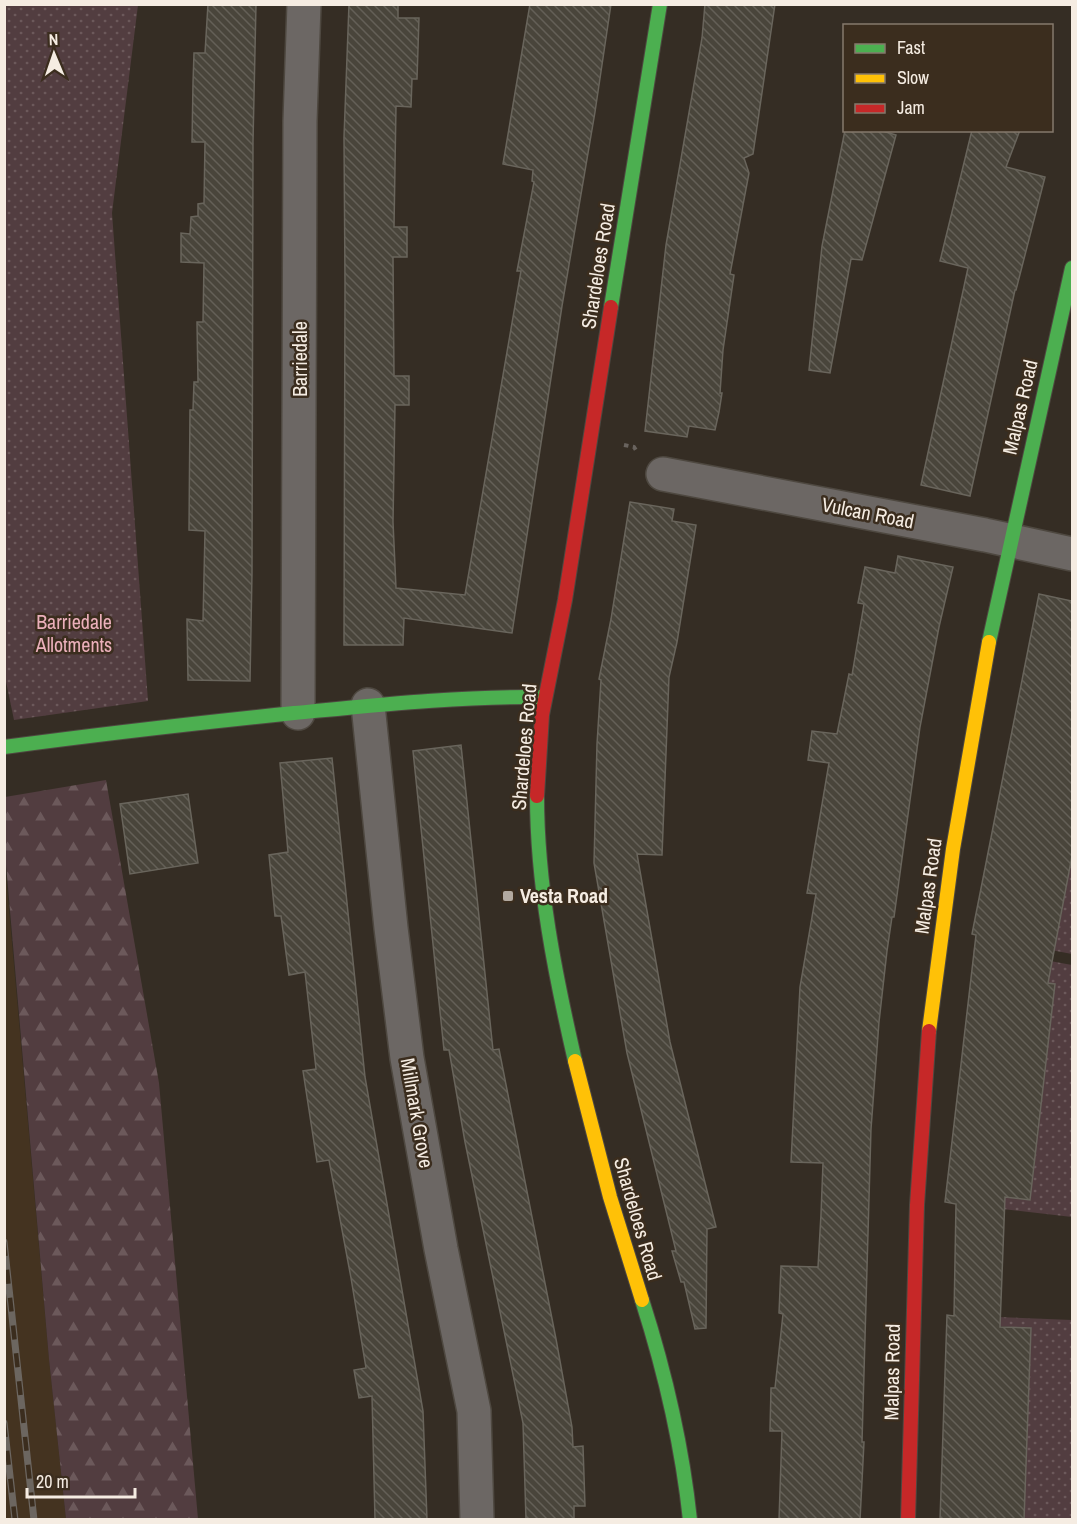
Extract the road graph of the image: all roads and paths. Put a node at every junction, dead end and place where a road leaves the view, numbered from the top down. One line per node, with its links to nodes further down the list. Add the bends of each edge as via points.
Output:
1 (304, 4): 9 (street, Barriedale, via 300,122)
2 (660, 4): 7 (street, Shardeloes Road, via 592,440)
3 (1072, 268): 5 (street, Malpas Road)
4 (663, 474): 5 (street, Vulcan Road)
5 (1010, 540): 6 (street, Vulcan Road); 13 (street, Malpas Road, via 980,681 946,879 914,1250)
6 (1072, 554)
7 (545, 697): 8 (street, via 497,695); 12 (street, Shardeloes Road, via 537,775 537,823 554,954 575,1063 663,1368)
8 (368, 705): 9 (street); 11 (street, Millmark Grove, via 407,1058 474,1411)
9 (298, 713): 10 (street)
10 (4, 747)
11 (477, 1520)
12 (690, 1520)
13 (908, 1520)

